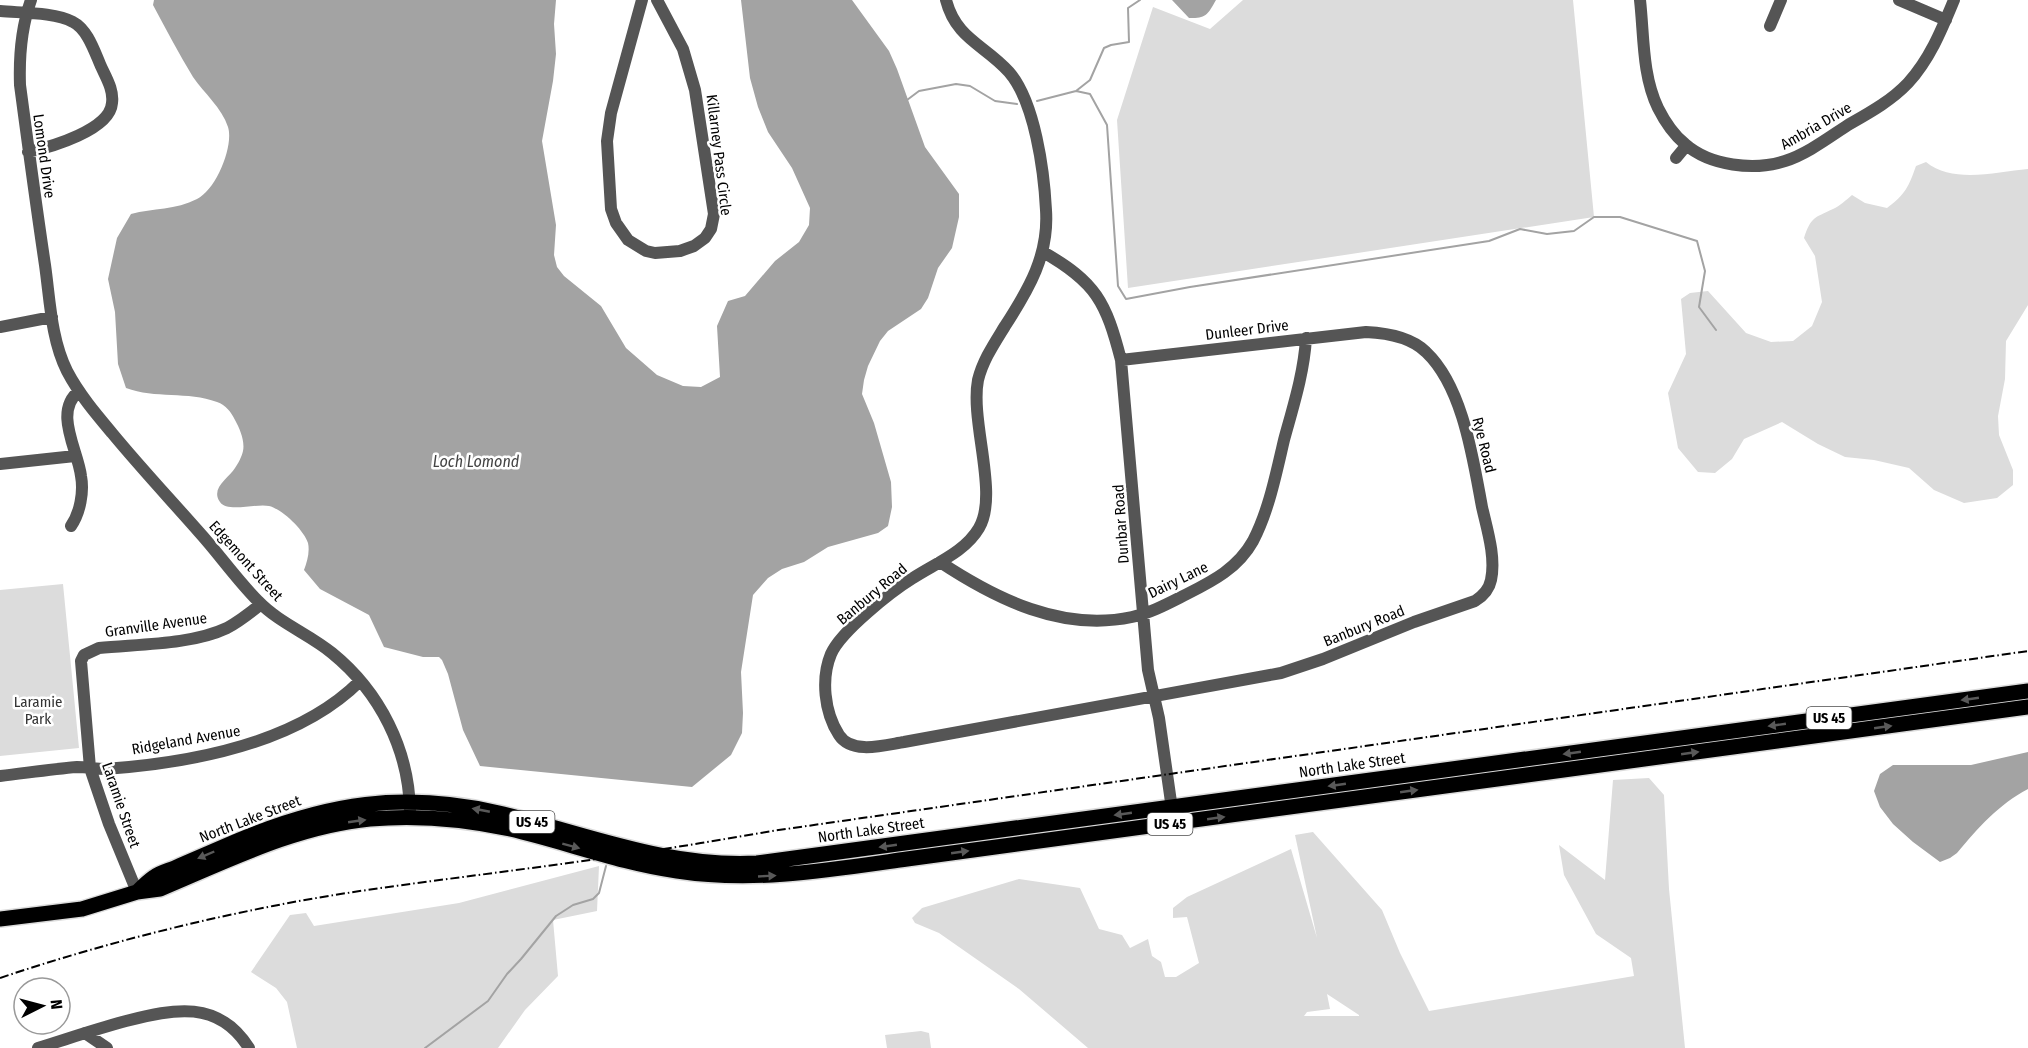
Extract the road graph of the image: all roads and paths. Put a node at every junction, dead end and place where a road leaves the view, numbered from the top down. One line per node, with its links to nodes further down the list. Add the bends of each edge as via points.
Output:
1 (31, 0): 10 (street, Lomond Drive)
2 (642, 0): 3 (street, Killarney Pass Circle, via 611,114 607,141 609,194 616,223 628,240 646,251 666,254 694,246 705,238 714,214 695,90 683,49)
3 (657, 0)
4 (946, 0): 16 (street, Banbury Road, via 958,28 1011,75 1029,109 1044,186 1047,228)
5 (1640, 0): 13 (street, Ambria Drive, via 1652,94 1664,118)
6 (1781, 0): 12 (street)
7 (1899, 0): 11 (street)
8 (1954, 0): 11 (street, Ambria Drive)
9 (0, 11): 10 (street)
10 (26, 14): 14 (street, Lomond Drive, via 19,56); 14 (street, via 76,23 96,54 113,102 107,117 97,125)
11 (1946, 20): 13 (street, Ambria Drive, via 1919,70 1906,85 1802,154 1749,167 1725,163)
12 (1770, 26)
13 (1686, 146): 15 (street)
14 (28, 152): 17 (street, Lomond Drive)
15 (1676, 158)
16 (1043, 252): 21 (street, Dunbar Road, via 1086,281 1095,292 1113,326); 26 (street, Banbury Road, via 1023,298 982,364 977,403 985,516 972,539)
17 (52, 317): 18 (street); 22 (street, Edgemont Street, via 59,350)
18 (0, 327)
19 (1377, 333): 20 (street, Dunleer Drive); 27 (street, Rye Road, via 1399,337 1424,350 1440,368 1459,409 1474,463 1492,561 1488,589)
20 (1306, 338): 21 (street, Dunleer Drive); 29 (street, Dairy Lane, via 1303,365 1271,490 1252,541 1237,562 1212,581)
21 (1121, 360): 29 (street, Dunbar Road)
22 (79, 391): 23 (street, via 69,402 68,412); 28 (street, Edgemont Street)
23 (75, 456): 24 (street); 25 (street, via 82,482 78,516)
24 (0, 464)
25 (71, 526)
26 (940, 562): 29 (street, Dairy Lane, via 989,592 1051,616 1106,621); 33 (street, Banbury Road, via 910,579 878,605 841,639 832,653 826,674 828,707 833,724 848,743 858,747 904,742)
27 (1475, 601): 33 (street, Banbury Road, via 1281,673)
28 (261, 604): 30 (street, Granville Avenue, via 244,618 202,636 99,648); 31 (street, Edgemont Street, via 332,653)
29 (1142, 614): 33 (street, Dunbar Road)
30 (84, 655): 36 (street, Laramie Street, via 80,670)
31 (360, 681): 36 (street, Ridgeland Avenue, via 347,694 300,723 249,743 158,762); 38 (street, Edgemont Street, via 392,729 406,770)
32 (2028, 691): 35 (main road, US 45, one-way to 35)
33 (1154, 695): 39 (street, Dunbar Road)
34 (2028, 707): 35 (main road, US 45, one-way to 34)
35 (1631, 753): 39 (main road, North Lake Street / US 45)
36 (90, 768): 37 (street, Ridgeland Avenue); 41 (street, Laramie Street)
37 (0, 776)
38 (410, 802): 39 (main road, North Lake Street / US 45, one-way to 38, via 743,864 672,859 493,812); 40 (street, Edgemont Street); 41 (main road, North Lake Street / US 45, one-way to 41, via 346,806 273,826 153,877)
39 (1173, 815): 40 (main road, North Lake Street / US 45, one-way to 39, via 497,826 658,868 749,877 799,874)
40 (411, 818): 41 (main road, North Lake Street / US 45, one-way to 40, via 160,889 305,832 361,820)
41 (137, 892): 42 (main road, North Lake Street / US 45, via 82,909)
42 (0, 919)
43 (85, 1033): 44 (street); 45 (street); 46 (street, via 160,1012 189,1010 222,1021 237,1031)
44 (38, 1048)
45 (107, 1048)
46 (249, 1048)

